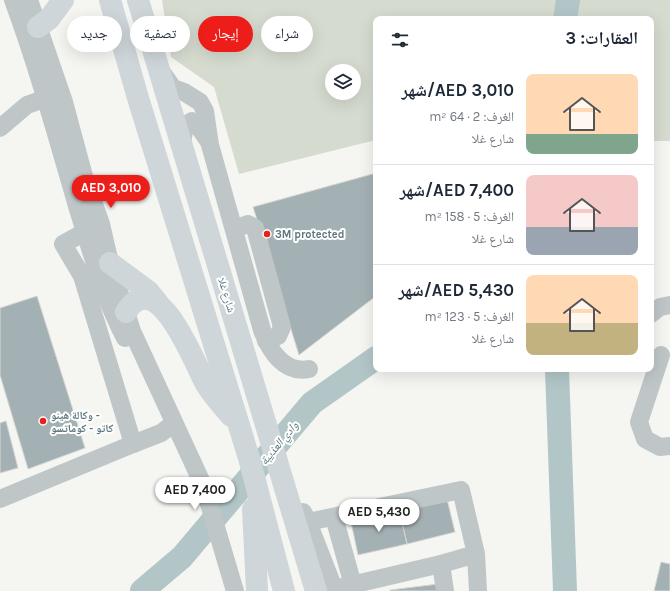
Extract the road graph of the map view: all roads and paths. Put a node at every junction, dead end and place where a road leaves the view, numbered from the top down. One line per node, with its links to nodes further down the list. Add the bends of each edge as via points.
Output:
1 (13, 0): 6 (street)
2 (29, 0): 6 (street)
3 (63, 0): 6 (main road)
4 (110, 0): 21 (main road)
5 (138, 0): 7 (main road, شارع غلا)
6 (34, 36): 8 (street)
7 (159, 69): 10 (street, via 173,88 200,102 205,111); 11 (main road, شارع غلا)
8 (53, 96): 9 (street, via 27,105); 12 (street); 13 (street, via 101,224)
9 (0, 128)
10 (210, 145): 11 (street, via 192,121 185,128); 19 (street, via 234,229 248,224 255,228 282,327 278,336 266,341 269,348 289,367 296,370)
11 (182, 146): 25 (main road, شارع غلا)
12 (85, 232): 13 (street); 20 (street, via 98,276 115,319); 22 (street, via 63,244 82,276)
13 (110, 263): 14 (main road, via 148,291); 16 (street)
14 (158, 303): 16 (main road, via 139,301); 21 (main road, via 174,322 207,386)
15 (670, 305): 17 (street, via 660,307)
16 (126, 312): 20 (street)
17 (654, 312)
18 (661, 353): 23 (street, via 639,422 645,439 660,447)
19 (309, 369)
20 (173, 424): 22 (street, via 161,433); 33 (street, via 204,487)
21 (239, 426): 24 (main road)
22 (133, 444): 26 (street)
23 (670, 446)
24 (249, 458): 34 (main road); 35 (main road)
25 (282, 476): 28 (street); 32 (main road, شارع غلا)
26 (0, 499)
27 (334, 517): 28 (street); 29 (street, via 461,490); 31 (street)
28 (308, 522): 32 (street)
29 (476, 554): 30 (street); 37 (street)
30 (441, 564): 31 (street); 36 (street)
31 (353, 585): 32 (street)
32 (328, 590)
33 (235, 591)
34 (257, 591)
35 (284, 591)
36 (445, 591)
37 (478, 591)

